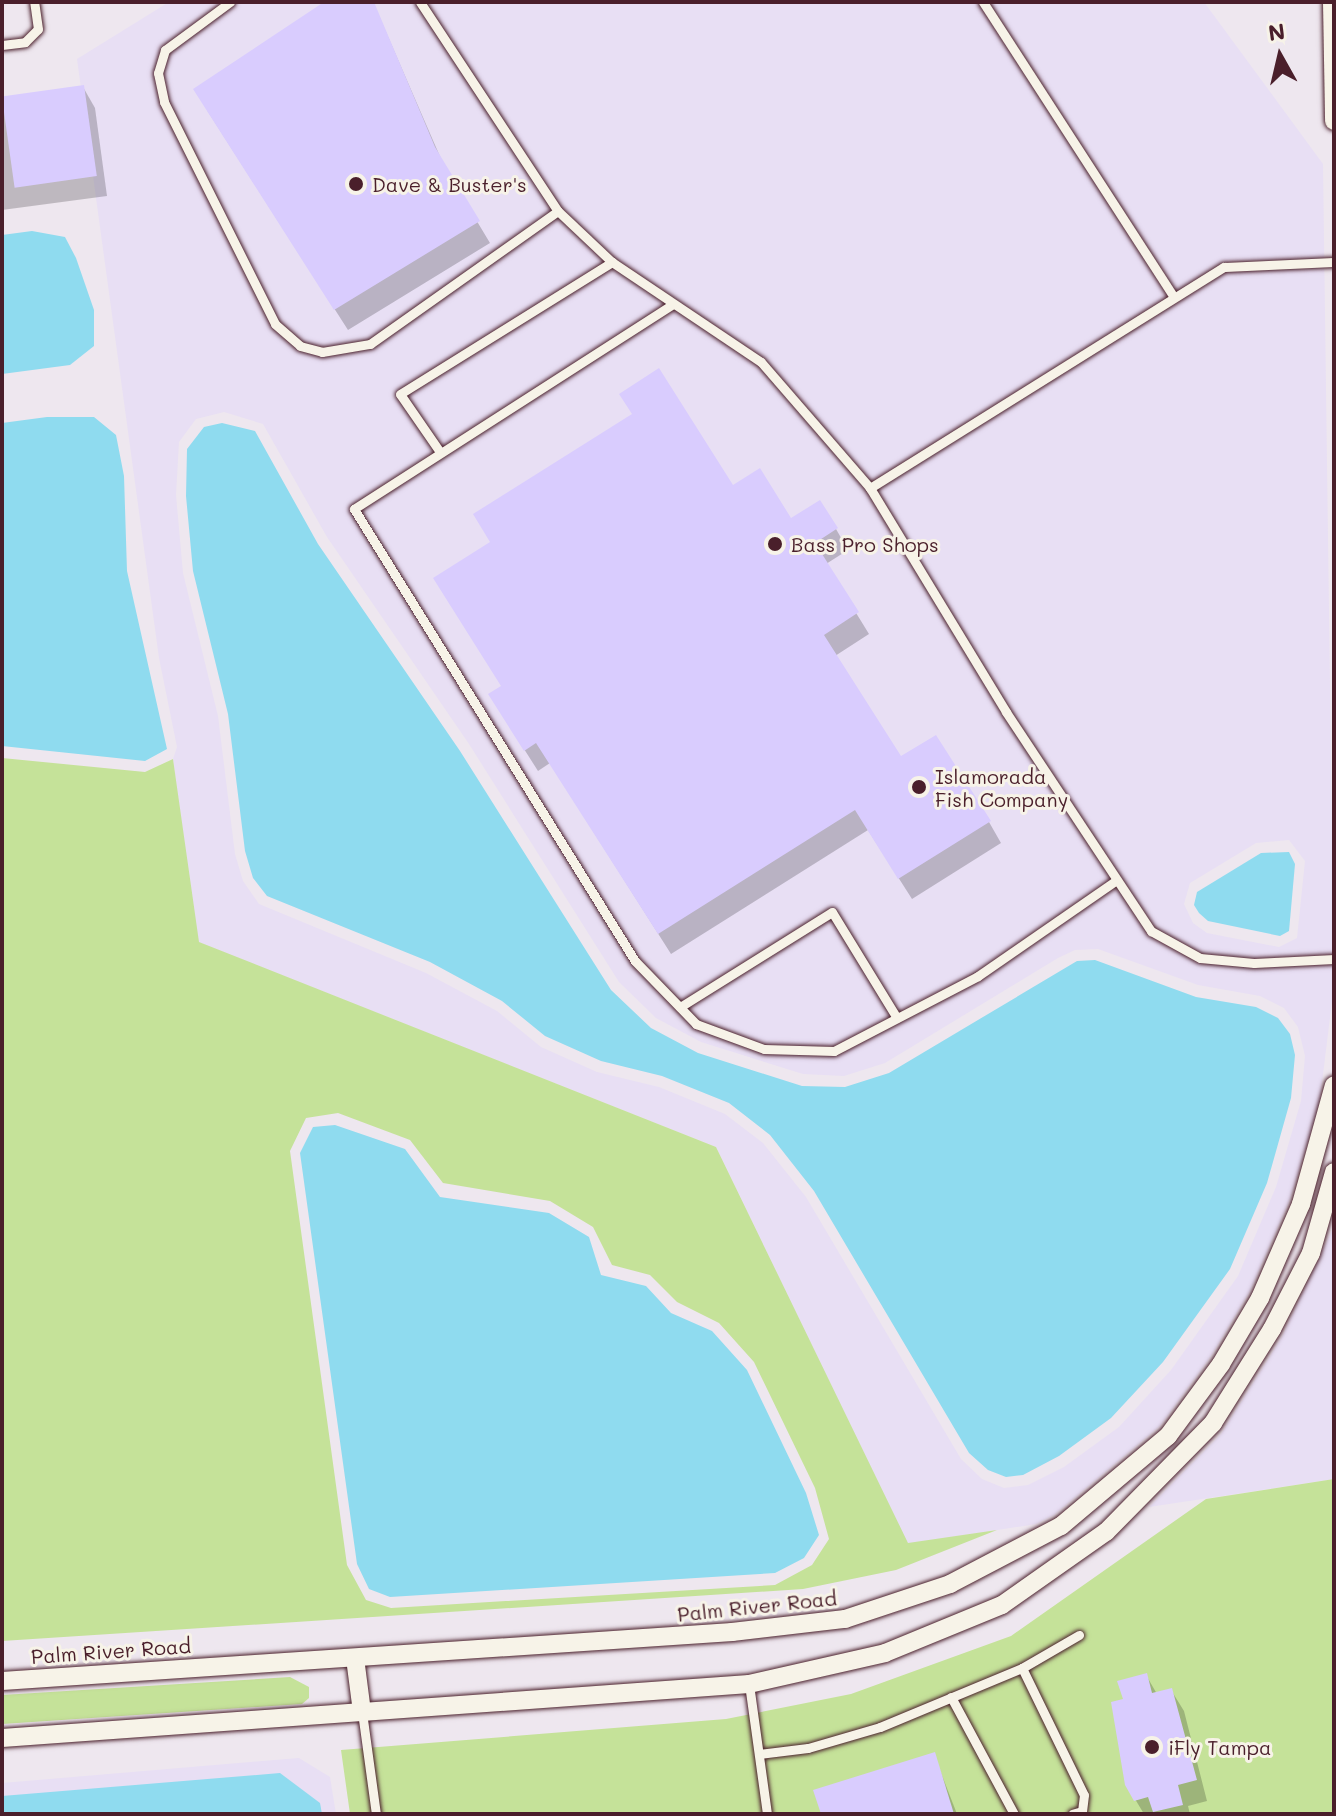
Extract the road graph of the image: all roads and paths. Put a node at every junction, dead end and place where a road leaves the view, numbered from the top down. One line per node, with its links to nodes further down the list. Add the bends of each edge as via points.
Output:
1 (34, 2): 6 (lane, via 38,29 25,42)
2 (230, 2): 8 (lane, via 165,50 158,73 164,102 275,324 300,346 322,352 370,344)
3 (420, 2): 8 (lane)
4 (983, 2): 11 (lane)
5 (1332, 2): 7 (street)
6 (2, 45)
7 (1334, 121)
8 (558, 211): 9 (lane)
9 (612, 262): 12 (lane); 13 (lane, via 400,394)
10 (1334, 262): 11 (lane, via 1224,267)
11 (1173, 296): 14 (lane)
12 (673, 304): 13 (lane); 14 (lane, via 761,362)
13 (440, 452): 17 (lane, via 354,509 635,961)
14 (870, 488): 15 (lane)
15 (1115, 881): 16 (lane, via 1151,931 1200,958 1254,963); 18 (lane, via 978,976)
16 (1334, 959)
17 (680, 1007): 18 (lane, via 696,1024 764,1049 834,1051); 18 (lane, via 832,912)
18 (897, 1018)
19 (1334, 1085): 22 (street, Palm River Road, via 1301,1204 1260,1298 1221,1364 1168,1436 1061,1526 950,1584 845,1619)
20 (1334, 1172): 25 (street, via 1311,1253 1222,1410 1106,1532 1002,1605 885,1653)
21 (1079, 1635): 23 (lane)
22 (355, 1658): 24 (street, Palm River Road); 27 (street)
23 (1022, 1668): 26 (lane); 33 (lane, via 1084,1795 1082,1811)
24 (2, 1681)
25 (749, 1684): 27 (street); 29 (lane)
26 (951, 1697): 29 (lane, via 808,1748); 32 (lane)
27 (362, 1712): 28 (street); 30 (lane)
28 (2, 1738)
29 (759, 1754): 31 (lane)
30 (376, 1814)
31 (767, 1814)
32 (1014, 1814)
33 (1072, 1814)

